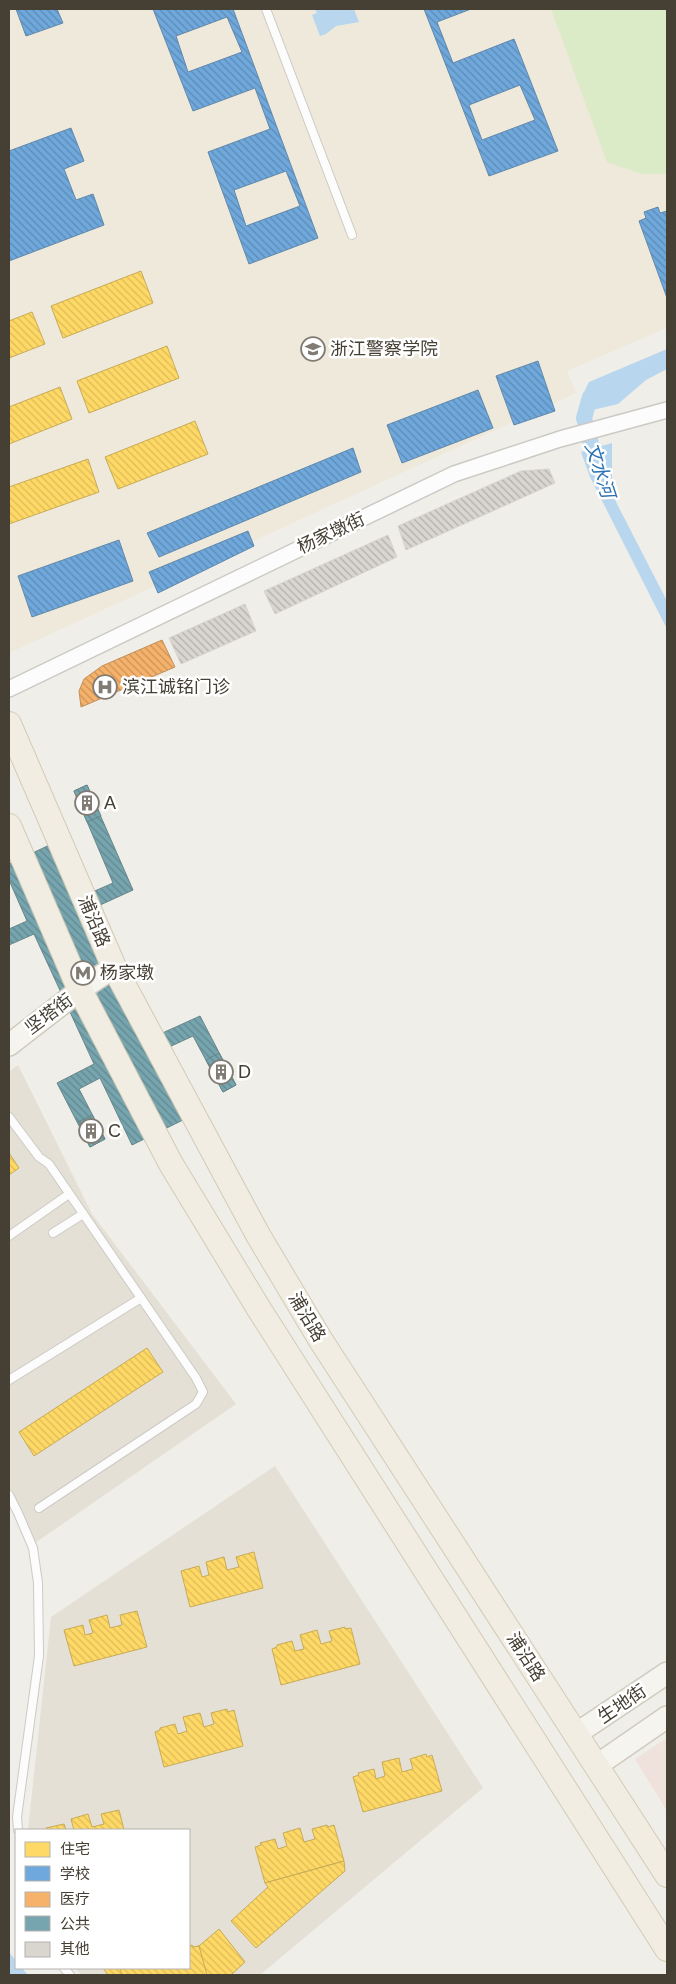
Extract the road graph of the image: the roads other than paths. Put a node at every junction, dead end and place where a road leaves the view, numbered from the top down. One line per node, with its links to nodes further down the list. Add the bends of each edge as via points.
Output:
1 (266, 9): 2 (lane)
2 (352, 235)
3 (667, 410): 4 (street, 杨家墩街, via 560,439 454,474)
4 (9, 689)
5 (9, 724): 7 (main road, 浦沿路)
6 (9, 826): 8 (main road, 浦沿路)
7 (114, 967): 8 (street, 坚塔街); 21 (main road, 浦沿路, via 258,1235 320,1339)
8 (80, 990): 9 (street, 坚塔街); 25 (main road, 浦沿路, via 171,1164 259,1310)
9 (9, 1044)
10 (9, 1117): 11 (lane)
11 (69, 1194): 12 (lane); 14 (lane)
12 (83, 1214): 13 (lane); 15 (lane)
13 (53, 1233)
14 (9, 1236)
15 (141, 1298): 16 (lane); 18 (lane, via 203,1392 196,1404)
16 (9, 1380)
17 (9, 1495): 23 (lane, via 33,1548 38,1583 39,1656)
18 (39, 1508)
19 (667, 1673): 21 (street, 生地街)
20 (667, 1717): 22 (street, 生地街)
21 (576, 1734): 22 (main road, 浦沿路)
22 (596, 1766): 24 (main road, 浦沿路)
23 (18, 1829)
24 (667, 1876)
25 (667, 1950)

